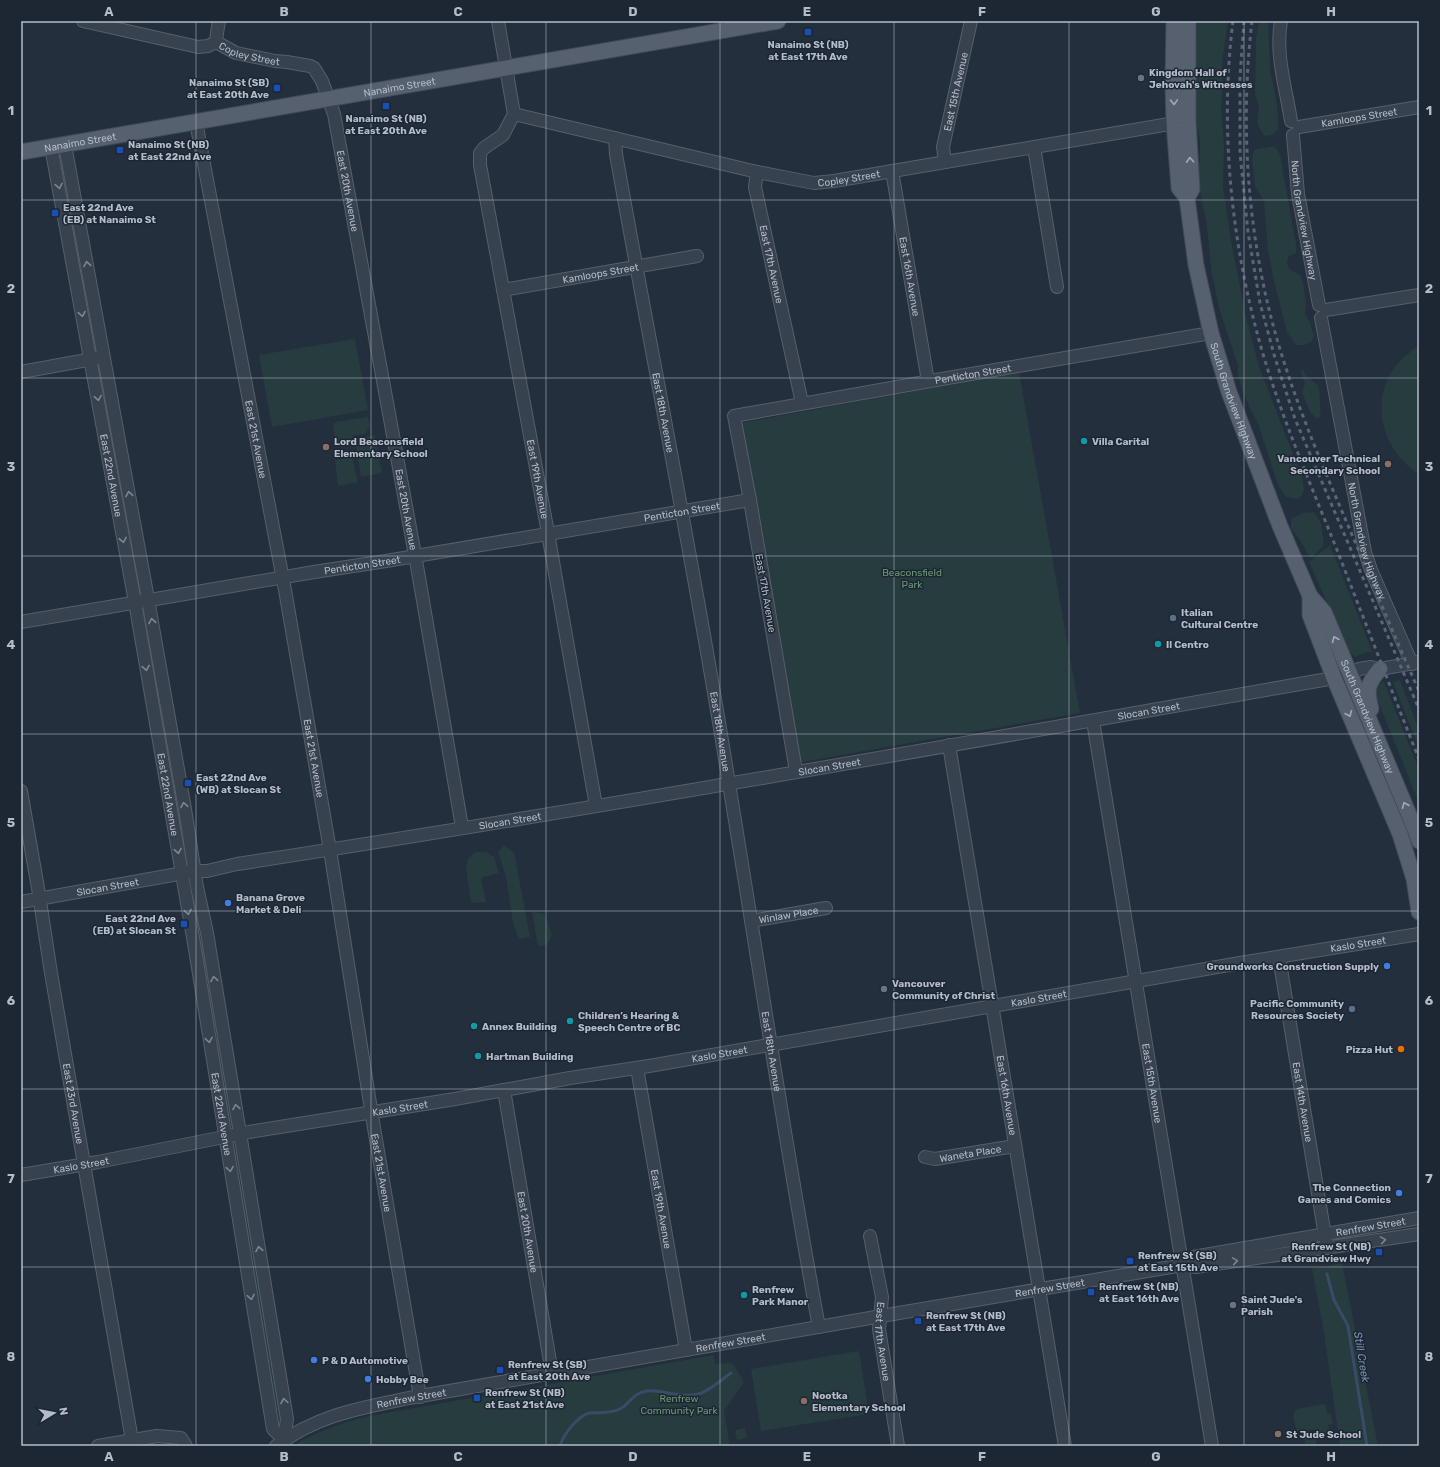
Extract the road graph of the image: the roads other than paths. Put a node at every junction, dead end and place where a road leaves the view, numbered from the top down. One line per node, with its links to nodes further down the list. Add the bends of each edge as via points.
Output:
1 (83, 21): 9 (street, Copley Street, via 198,47)
2 (219, 21): 9 (street)
3 (498, 21): 10 (street)
4 (971, 21): 21 (street, East 15th Avenue, via 943,148)
5 (1174, 21): 15 (main road, South Grandview Highway, one-way to 15, via 1173,86)
6 (1188, 21): 15 (main road, South Grandview Highway)
7 (1280, 21): 16 (street, North Grandview Highway, via 1279,48 1282,73)
8 (768, 22): 10 (main road, Nanaimo Street)
9 (216, 42): 11 (street, Copley Street, via 236,53 310,66 317,71)
10 (506, 68): 11 (main road, Nanaimo Street); 13 (street)
11 (328, 99): 14 (main road, Nanaimo Street); 40 (street, East 20th Avenue, via 334,114)
12 (1419, 107): 16 (street, Kamloops Street)
13 (514, 114): 17 (street, Copley Street); 27 (street, East 19th Avenue, via 503,135 480,153 480,165)
14 (196, 122): 18 (main road, Nanaimo Street); 41 (street, East 21st Avenue)
15 (1181, 122): 19 (street, Copley Street); 30 (main road, South Grandview Highway, via 1192,189 1187,198 1196,265)
16 (1294, 128): 29 (street, North Grandview Highway, via 1298,194)
17 (615, 138): 23 (street, Copley Street); 25 (street, East 18th Avenue)
18 (58, 146): 20 (main road, Nanaimo Street); 31 (street, East 22nd Avenue, one-way to 18); 32 (street, East 22nd Avenue, one-way to 32)
19 (1034, 147): 21 (street, Copley Street); 26 (street)
20 (21, 152)
21 (945, 162): 22 (street, Copley Street)
22 (892, 171): 23 (street, Copley Street, via 814,183); 34 (street, East 16th Avenue)
23 (757, 172): 35 (street, East 17th Avenue, via 755,187)
24 (697, 256): 25 (street, Kamloops Street)
25 (636, 267): 27 (street, Kamloops Street); 38 (street, East 18th Avenue)
26 (1057, 287)
27 (504, 290): 39 (street, East 19th Avenue)
28 (1419, 295): 29 (street)
29 (1322, 311): 46 (street, North Grandview Highway, via 1365,552)
30 (1211, 333): 34 (street, Penticton Street); 42 (main road, South Grandview Highway, via 1232,400)
31 (104, 357): 32 (street); 43 (street, East 22nd Avenue, one-way to 31)
32 (91, 360): 33 (street); 44 (street, East 22nd Avenue, one-way to 44)
33 (21, 372)
34 (928, 381): 35 (street, Penticton Street)
35 (802, 403): 36 (street, Penticton Street)
36 (734, 416): 37 (street, East 17th Avenue)
37 (750, 500): 38 (street, Penticton Street); 53 (street, East 17th Avenue)
38 (682, 511): 39 (street, Penticton Street); 54 (street, East 18th Avenue)
39 (548, 533): 40 (street, Penticton Street); 56 (street, East 19th Avenue)
40 (415, 556): 41 (street, Penticton Street); 57 (street, East 20th Avenue)
41 (282, 577): 43 (street, Penticton Street); 59 (street, East 21st Avenue)
42 (1310, 596): 48 (main road, South Grandview Highway, one-way to 42, via 1324,612); 49 (main road, South Grandview Highway, via 1310,615)
43 (148, 600): 44 (street, Penticton Street); 60 (street, East 22nd Avenue, one-way to 43)
44 (135, 602): 45 (street, Penticton Street); 61 (street, East 22nd Avenue, one-way to 61)
45 (21, 622)
46 (1415, 663): 47 (street, Slocan Street)
47 (1380, 669): 48 (street, Slocan Street, via 1363,668); 51 (main road, via 1368,690)
48 (1351, 675): 49 (street, Slocan Street); 51 (main road, South Grandview Highway)
49 (1334, 678): 50 (street, Slocan Street); 65 (main road, South Grandview Highway, one-way to 65, via 1400,834 1414,879)
50 (1093, 720): 52 (street, Slocan Street); 69 (street, East 15th Avenue)
51 (1378, 739): 58 (main road, South Grandview Highway, one-way to 51)
52 (949, 745): 53 (street, Slocan Street); 70 (street, East 16th Avenue)
53 (796, 771): 54 (street, Slocan Street)
54 (729, 783): 56 (street, Slocan Street); 66 (street, East 18th Avenue)
55 (21, 791): 62 (street, East 23rd Avenue)
56 (596, 806): 57 (street, Slocan Street)
57 (462, 827): 59 (street, Slocan Street)
58 (1419, 841)
59 (330, 850): 60 (street, Slocan Street); 74 (street, East 21st Avenue)
60 (195, 871): 61 (street, Slocan Street); 75 (street, East 22nd Avenue, one-way to 60)
61 (182, 874): 62 (street, Slocan Street); 76 (street, East 22nd Avenue, one-way to 76)
62 (40, 898): 63 (street, Slocan Street); 79 (street, East 23rd Avenue)
63 (21, 902)
64 (826, 908): 66 (street, Winlaw Place)
65 (1419, 912)
66 (751, 921): 71 (street, East 18th Avenue)
67 (1419, 934): 68 (street, Kaslo Street)
68 (1279, 956): 69 (street, Kaslo Street); 83 (street, East 14th Avenue)
69 (1135, 982): 70 (street, Kaslo Street); 86 (street, East 15th Avenue)
70 (992, 1007): 71 (street, Kaslo Street); 77 (street, East 16th Avenue)
71 (771, 1044): 72 (street, Kaslo Street); 89 (street, East 18th Avenue)
72 (637, 1068): 73 (street, Kaslo Street); 90 (street, East 19th Avenue)
73 (504, 1090): 74 (street, Kaslo Street); 91 (street, East 20th Avenue)
74 (372, 1113): 75 (street, Kaslo Street); 92 (street, East 21st Avenue)
75 (240, 1134): 76 (street, Kaslo Street); 94 (street, East 22nd Avenue, one-way to 75, via 287,1419)
76 (225, 1137): 79 (street, Kaslo Street); 94 (street, East 22nd Avenue, one-way to 94, via 273,1429)
77 (1015, 1146): 78 (street, Waneta Place, via 935,1159); 87 (street, East 16th Avenue)
78 (925, 1156)
79 (84, 1164): 80 (street, Kaslo Street); 93 (street, East 23rd Avenue)
80 (21, 1175)
81 (1419, 1218): 83 (street, Renfrew Street)
82 (1419, 1234): 85 (street, Renfrew Street, one-way to 82)
83 (1325, 1235): 85 (street, East 14th Avenue); 86 (street, Renfrew Street, via 1193,1257)
84 (870, 1236): 88 (street, East 17th Avenue, via 882,1297)
85 (1327, 1248): 86 (street, Renfrew Street, one-way to 85, via 1196,1268)
86 (1183, 1265): 87 (street, Renfrew Street); 99 (street, East 15th Avenue)
87 (1038, 1289): 88 (street, Renfrew Street); 98 (street, East 16th Avenue)
88 (880, 1316): 89 (street, Renfrew Street); 97 (street, East 17th Avenue, via 879,1329)
89 (819, 1326): 90 (street, Renfrew Street)
90 (686, 1350): 91 (street, Renfrew Street)
91 (552, 1374): 92 (street, Renfrew Street)
92 (420, 1397): 94 (street, Renfrew Street, via 345,1412 300,1429)
93 (132, 1440): 95 (street); 96 (street, via 157,1436 181,1438)
94 (281, 1444)
95 (98, 1446)
96 (186, 1446)
97 (898, 1446)
98 (1065, 1446)
99 (1212, 1446)

